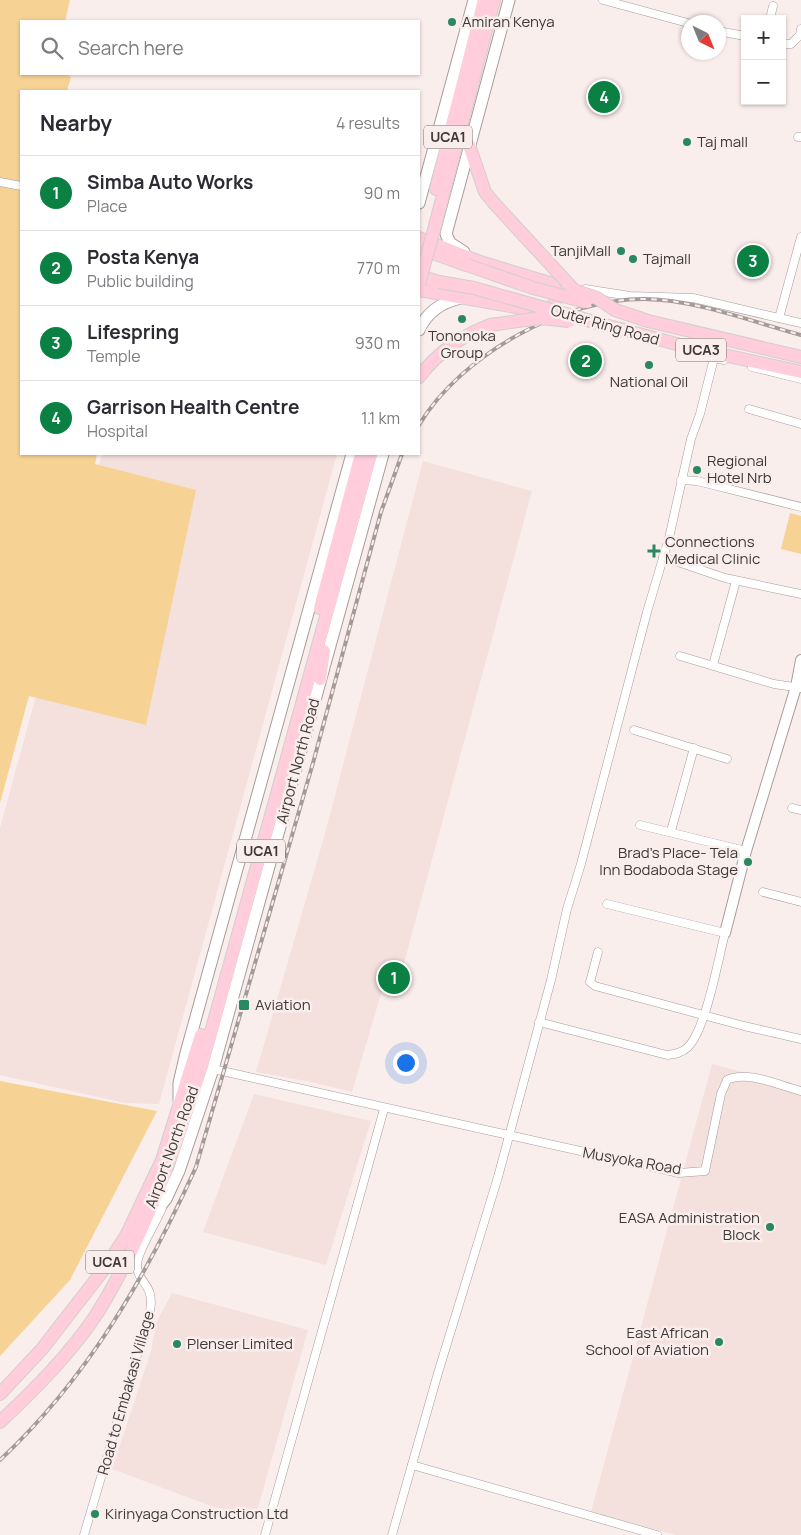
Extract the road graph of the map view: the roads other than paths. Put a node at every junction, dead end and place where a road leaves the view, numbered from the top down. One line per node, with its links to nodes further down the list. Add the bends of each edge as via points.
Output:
1 (474, 0): 17 (main road, UCA1)
2 (484, 0): 13 (main road, UCA1)
3 (494, 0): 13 (main road, UCA1)
4 (509, 0): 14 (main road, UCA1)
5 (602, 0): 8 (street)
6 (773, 6): 7 (street)
7 (771, 15)
8 (681, 21)
9 (726, 32): 11 (street)
10 (800, 33): 12 (street, via 791,44)
11 (741, 35)
12 (786, 44)
13 (474, 54): 21 (main road, UCA1); 24 (main road, UCA1, bridge)
14 (469, 145): 22 (main road, UCA1, via 446,234 450,243); 28 (main road, bridge, via 484,192 574,290 597,298)
15 (0, 182): 16 (street)
16 (20, 186)
17 (420, 199)
18 (801, 237): 29 (street)
19 (420, 238): 22 (main road)
20 (420, 248): 28 (main road, Outer Ring Road / UCA3, bridge, via 525,285)
21 (420, 249)
22 (480, 262): 25 (main road, UCA1)
23 (420, 276): 31 (main road, Outer Ring Road / UCA3, bridge)
24 (420, 280)
25 (553, 284): 27 (main road, via 556,302 544,312); 29 (street, via 630,296 693,298)
26 (420, 290): 27 (main road)
27 (461, 298): 32 (main road, via 434,310)
28 (615, 310): 33 (main road, Outer Ring Road / UCA3, via 648,321)
29 (779, 318): 30 (street)
30 (801, 323)
31 (601, 324): 34 (main road, Outer Ring Road / UCA3); 35 (main road, bridge, via 540,318 490,325 445,348)
32 (420, 328)
33 (801, 357)
34 (801, 372)
35 (420, 376)
36 (801, 379): 41 (street, via 714,358)
37 (749, 409): 38 (street)
38 (801, 424)
39 (383, 455): 50 (main road, Airport North Road / UCA1)
40 (362, 458): 45 (main road, Airport North Road / UCA1); 74 (main road, Airport North Road / UCA1, via 210,1002 162,1160 127,1234)
41 (681, 480): 42 (street); 43 (street)
42 (801, 507)
43 (663, 557): 44 (street); 66 (street)
44 (736, 580): 46 (street); 49 (street)
45 (334, 589): 50 (main road); 73 (main road, Airport North Road / UCA1, via 200,1070 178,1141)
46 (801, 594)
47 (680, 656): 49 (street)
48 (801, 660): 51 (street)
49 (713, 664): 51 (street)
50 (320, 679): 68 (main road, Airport North Road / UCA1)
51 (798, 688): 59 (street)
52 (634, 730): 53 (street)
53 (694, 748): 54 (street); 58 (street)
54 (727, 758)
55 (792, 808): 56 (street)
56 (801, 810)
57 (640, 825): 58 (street)
58 (671, 831): 59 (street)
59 (746, 851): 63 (street)
60 (763, 892): 61 (street)
61 (801, 902)
62 (608, 904): 63 (street)
63 (725, 933): 65 (street)
64 (598, 952): 65 (street, via 591,984)
65 (704, 1015): 66 (street, via 688,1047 667,1055); 67 (street)
66 (539, 1022): 71 (street)
67 (801, 1039)
68 (213, 1069): 70 (street); 72 (main road, Airport North Road / UCA1)
69 (801, 1091): 71 (street, Musyoka Road, via 749,1077 735,1076 728,1080 721,1094 705,1171 679,1173)
70 (384, 1109): 71 (street); 80 (street)
71 (508, 1137): 78 (street)
72 (166, 1199): 73 (main road, Airport North Road / UCA1); 79 (street, Road to Embakasi Village, via 137,1263 141,1278 150,1289 150,1311)
73 (139, 1231): 75 (main road, Airport North Road / UCA1, via 113,1284)
74 (68, 1316): 75 (main road); 76 (main road, Airport North Road / UCA1)
75 (86, 1328): 77 (main road, Airport North Road / UCA1, via 22,1402)
76 (0, 1394)
77 (0, 1422)
78 (412, 1465): 81 (street); 82 (street)
79 (84, 1535)
80 (266, 1535)
81 (392, 1535)
82 (657, 1535)

